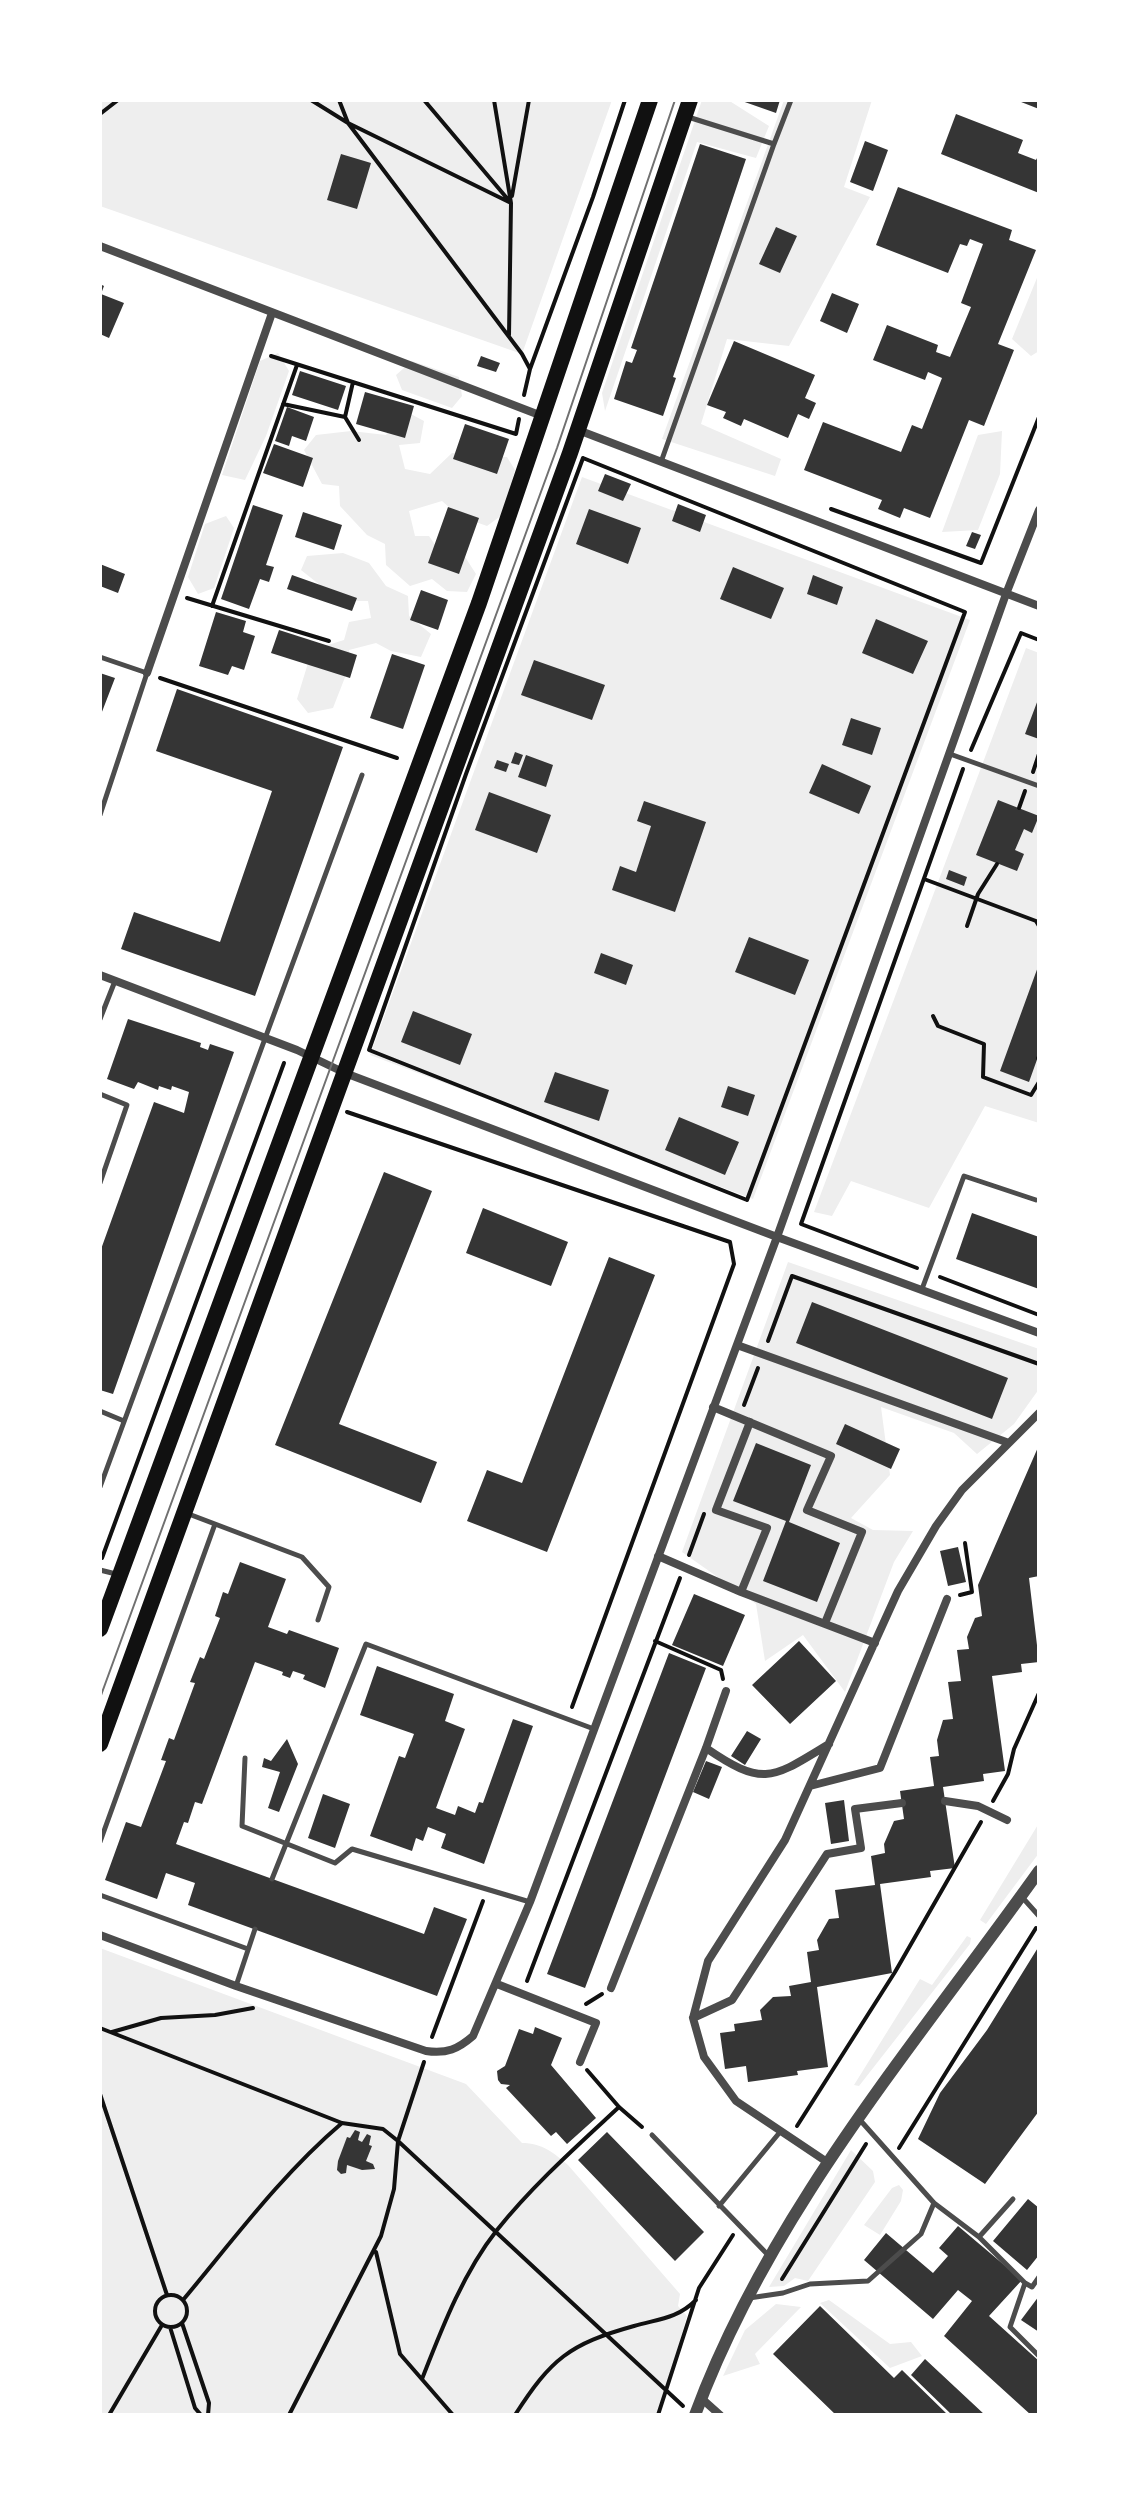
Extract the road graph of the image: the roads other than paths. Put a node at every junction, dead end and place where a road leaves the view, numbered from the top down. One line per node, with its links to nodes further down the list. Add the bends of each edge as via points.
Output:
1 (650, 100): 7 (main road)
2 (791, 100): 4 (lane)
3 (687, 108): 4 (lane); 8 (main road)
4 (774, 144): 9 (lane)
5 (100, 246): 6 (street)
6 (272, 313): 7 (street); 14 (street)
7 (543, 416): 23 (main road)
8 (578, 430): 9 (street); 24 (main road)
9 (661, 462): 11 (street)
10 (1039, 510): 11 (street)
11 (1006, 594): 12 (street); 15 (street)
12 (1039, 606)
13 (100, 657): 14 (lane)
14 (147, 673): 18 (lane)
15 (949, 754): 17 (lane); 28 (street)
16 (362, 775): 22 (lane)
17 (1039, 786)
18 (100, 815)
19 (100, 975): 20 (street)
20 (115, 980): 21 (lane); 22 (street)
21 (100, 1019)
22 (267, 1039): 23 (street); 35 (lane)
23 (312, 1056): 24 (street); 43 (main road)
24 (345, 1073): 28 (street); 39 (main road)
25 (100, 1094): 26 (lane, via 127,1105)
26 (100, 1183)
27 (1036, 1200): 29 (lane, via 964,1176)
28 (777, 1237): 29 (street); 31 (street)
29 (922, 1290): 30 (street)
30 (1039, 1333)
31 (737, 1345): 32 (street); 37 (street)
32 (713, 1407): 36 (street); 41 (street)
33 (100, 1411): 35 (lane)
34 (1039, 1413): 37 (street)
35 (124, 1421): 38 (lane)
36 (750, 1422): 44 (street, via 716,1510 767,1528); 47 (street, via 831,1456 807,1510 862,1532)
37 (1009, 1443): 49 (street, via 962,1490 936,1526)
38 (100, 1487)
39 (184, 1513): 40 (lane); 52 (main road)
40 (215, 1524): 46 (lane, via 302,1557 329,1587); 60 (lane)
41 (658, 1556): 44 (street); 51 (street)
42 (100, 1567): 43 (lane)
43 (120, 1575): 48 (main road)
44 (741, 1592): 47 (street)
45 (947, 1599): 56 (street, via 880,1768)
46 (318, 1620)
47 (825, 1623): 49 (street)
48 (100, 1629)
49 (875, 1643): 53 (street)
50 (726, 1691): 54 (street)
51 (594, 1729): 61 (lane, via 366,1644); 66 (street)
52 (100, 1744)
53 (830, 1744): 54 (street, via 784,1771 754,1775); 56 (street)
54 (706, 1748): 73 (street)
55 (245, 1758): 61 (lane, via 242,1826)
56 (810, 1786): 74 (street, via 785,1840 708,1961)
57 (945, 1801): 59 (street, via 978,1806)
58 (902, 1803): 74 (street, via 855,1809 861,1848 827,1854 732,2000)
59 (1007, 1820)
60 (100, 1842)
61 (286, 1844): 63 (lane); 66 (lane, via 335,1863 352,1849)
62 (1039, 1871): 65 (street)
63 (272, 1879)
64 (100, 1895): 70 (lane)
65 (1021, 1896): 67 (lane); 76 (street)
66 (530, 1902): 71 (street)
67 (1039, 1916)
68 (255, 1929): 70 (lane)
69 (100, 1935): 72 (street)
70 (248, 1949): 72 (lane)
71 (497, 1984): 72 (street, via 473,2036 459,2049 441,2053); 75 (street, via 596,2023)
72 (236, 1986)
73 (611, 1988)
74 (693, 2018): 77 (street, via 704,2057 736,2101)
75 (580, 2062)
76 (858, 2116): 79 (street); 81 (lane)
77 (781, 2131): 79 (street); 82 (lane)
78 (652, 2135): 82 (lane)
79 (827, 2162): 84 (street)
80 (1013, 2199): 83 (lane)
81 (934, 2203): 83 (lane); 87 (lane, via 921,2234 868,2281 810,2284)
82 (719, 2206): 84 (lane)
83 (979, 2237): 86 (lane)
84 (770, 2256): 87 (street)
85 (1039, 2277): 86 (lane, via 1032,2287)
86 (1025, 2283): 88 (lane, via 1010,2327)
87 (748, 2298): 89 (street)
88 (1039, 2356)
89 (701, 2398): 90 (street); 91 (street)
90 (690, 2411)
91 (720, 2415)

